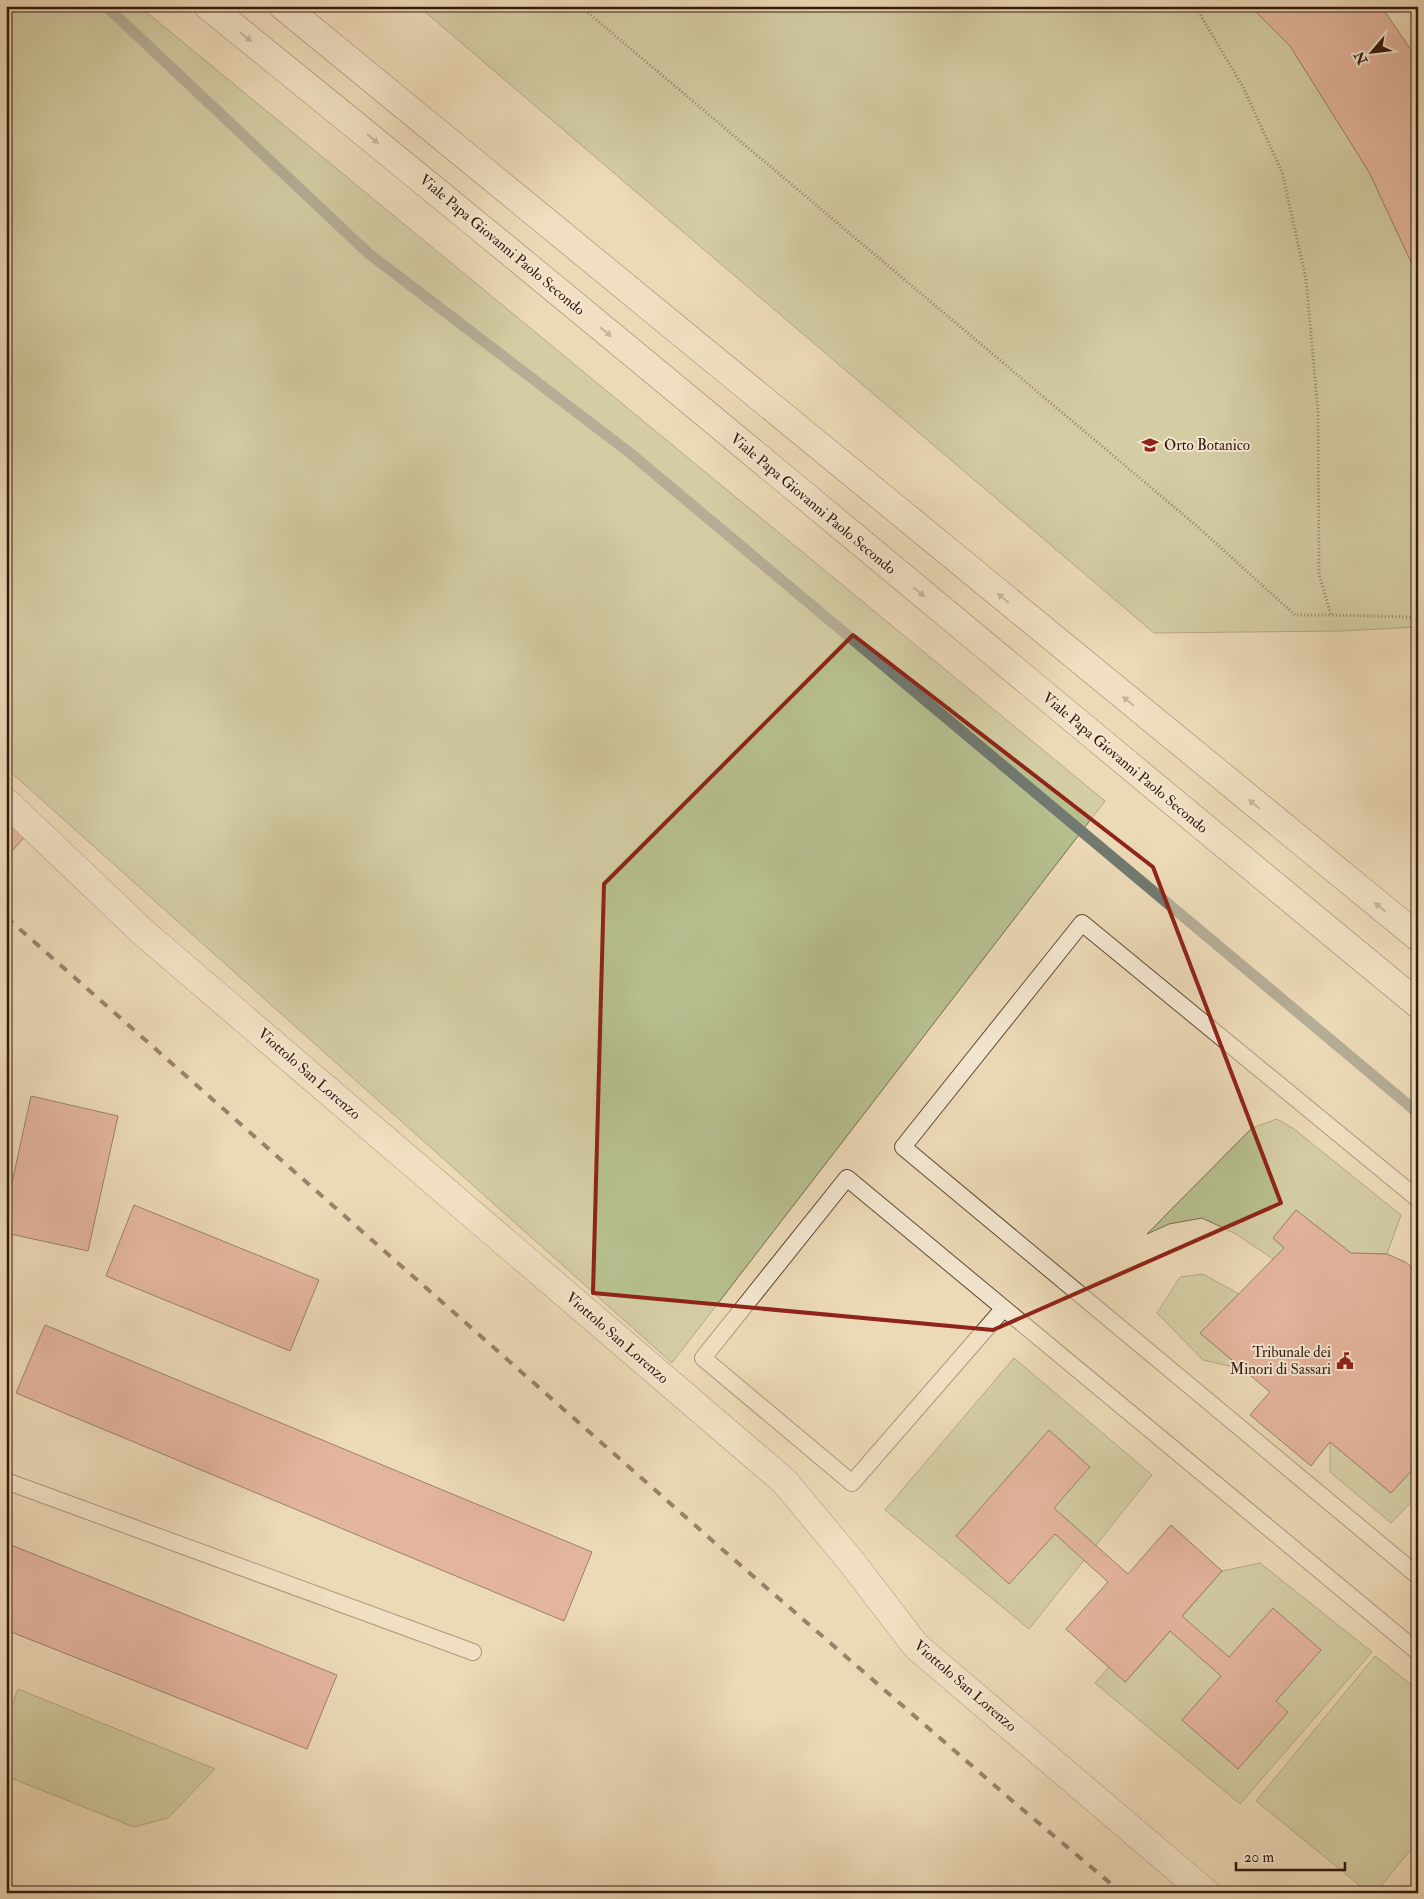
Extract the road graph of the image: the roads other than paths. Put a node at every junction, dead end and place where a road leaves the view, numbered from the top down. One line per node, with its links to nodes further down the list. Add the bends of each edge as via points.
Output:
1 (208, 6): 5 (main road, Viale Papa Giovanni Paolo Secondo, one-way to 5, via 405,165)
2 (283, 6): 4 (main road, one-way to 2)
3 (6, 802): 12 (main road, Viottolo San Lorenzo, via 145,934 784,1481 916,1646)
4 (1418, 938)
5 (1418, 1004)
6 (1418, 1199): 9 (lane, via 1082,923 902,1147)
7 (1004, 1308): 7 (lane, via 847,1178 703,1358 852,1483); 11 (lane)
8 (6, 1481): 10 (lane)
9 (1418, 1576)
10 (474, 1652)
11 (1418, 1652)
12 (1206, 1893)

